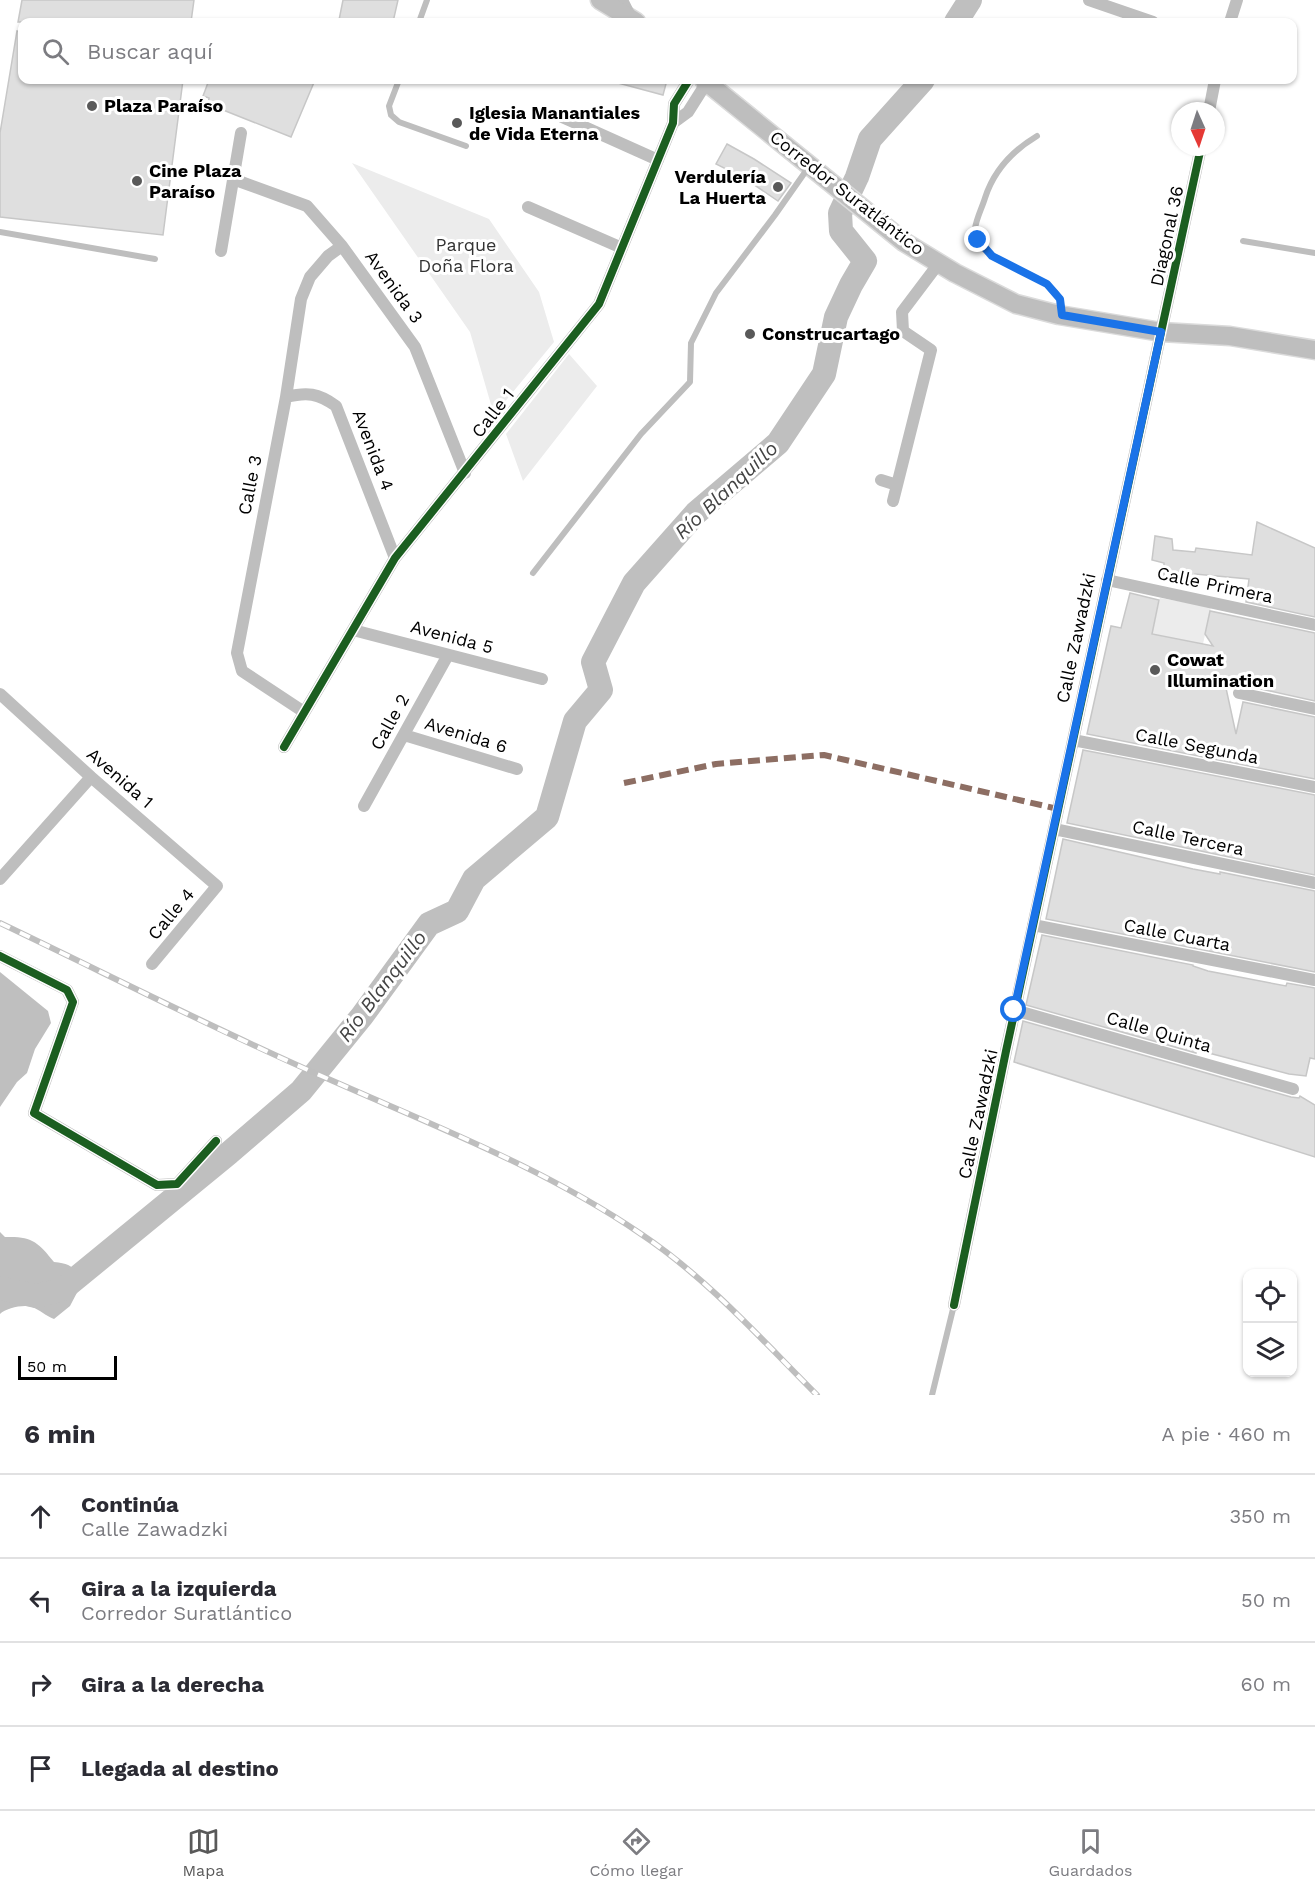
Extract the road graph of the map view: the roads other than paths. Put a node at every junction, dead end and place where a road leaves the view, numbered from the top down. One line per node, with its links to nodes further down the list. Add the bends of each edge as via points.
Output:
1 (427, 0): 6 (lane)
2 (600, 0): 7 (main road)
3 (622, 0): 8 (street)
4 (1089, 0): 9 (street)
5 (1237, 0): 10 (street)
6 (420, 18)
7 (629, 18)
8 (632, 18)
9 (1141, 18)
10 (1231, 18)
11 (397, 84): 21 (lane, via 389,106 391,115 399,122)
12 (696, 84): 18 (street, Calle 1, via 674,104)
13 (698, 84): 18 (street, Calle 1, via 688,112)
14 (705, 84): 24 (main road, Corredor Suratlántico)
15 (1214, 84): 16 (street)
16 (1211, 102)
17 (560, 116): 23 (street)
18 (673, 123): 23 (street, Calle 1)
19 (241, 133): 25 (street)
20 (1037, 136): 35 (lane, via 1000,167 987,191 975,230 992,256 1047,284 1060,299)
21 (466, 146)
22 (1199, 156): 36 (street, Diagonal 36)
23 (658, 160): 30 (street, Calle 1)
24 (810, 165): 34 (main road, Corredor Suratlántico, via 904,242); 44 (lane, via 716,293 691,343 690,381 641,434)
25 (233, 179): 29 (street, Avenida 3, via 307,206); 31 (street)
26 (528, 207): 30 (street)
27 (0, 232): 33 (lane)
28 (1243, 241): 32 (lane)
29 (342, 246): 38 (street, Calle 3, via 310,277 301,299); 39 (street, Avenida 3, via 415,346)
30 (622, 248): 39 (street, Calle 1, via 599,304)
31 (221, 251)
32 (1315, 253)
33 (155, 259)
34 (939, 263): 35 (main road, Corredor Suratlántico, via 1016,304); 41 (street, via 902,312 903,331 931,350)
35 (1062, 315): 36 (main road, Corredor Suratlántico)
36 (1161, 332): 37 (main road, Corredor Suratlántico); 45 (street, Calle Zawadzki)
37 (1314, 347)
38 (286, 398): 43 (street, Avenida 4, via 302,393 323,397 336,406); 53 (street, Calle 3, via 237,653 242,670)
39 (465, 473): 43 (street, Calle 1)
40 (881, 480): 41 (street)
41 (897, 484): 42 (street)
42 (893, 501)
43 (394, 558): 47 (street, Calle 1)
44 (533, 573)
45 (1107, 580): 46 (street, Calle Primera); 55 (street, Calle Zawadzki)
46 (1315, 625)
47 (352, 630): 48 (street, Avenida 5); 53 (street, Calle 1)
48 (448, 655): 49 (street, Avenida 5); 54 (street, Calle 2)
49 (542, 679)
50 (1239, 693): 52 (street)
51 (0, 694): 58 (street, Avenida 1)
52 (1315, 709)
53 (304, 712): 56 (street, Calle 1)
54 (404, 735): 57 (street, Avenida 6); 60 (street, Calle 2)
55 (1073, 740): 59 (street, Calle Segunda); 61 (street, Calle Zawadzki)
56 (284, 747)
57 (517, 769)
58 (91, 777): 62 (street); 64 (street, Avenida 1)
59 (1315, 787)
60 (363, 806)
61 (1054, 829): 63 (street, Calle Tercera); 65 (street, Calle Zawadzki)
62 (0, 879)
63 (1315, 883)
64 (217, 886): 67 (street, Calle 4)
65 (1033, 925): 68 (street, Calle Cuarta); 69 (street, Calle Zawadzki)
66 (0, 956): 71 (street, via 67,990 73,1002 34,1113 157,1185 177,1184)
67 (152, 964)
68 (1315, 980)
69 (1014, 1010): 70 (street, Calle Quinta); 72 (street, Calle Zawadzki)
70 (1293, 1089)
71 (216, 1141)
72 (954, 1305): 73 (lane)
73 (932, 1395)

